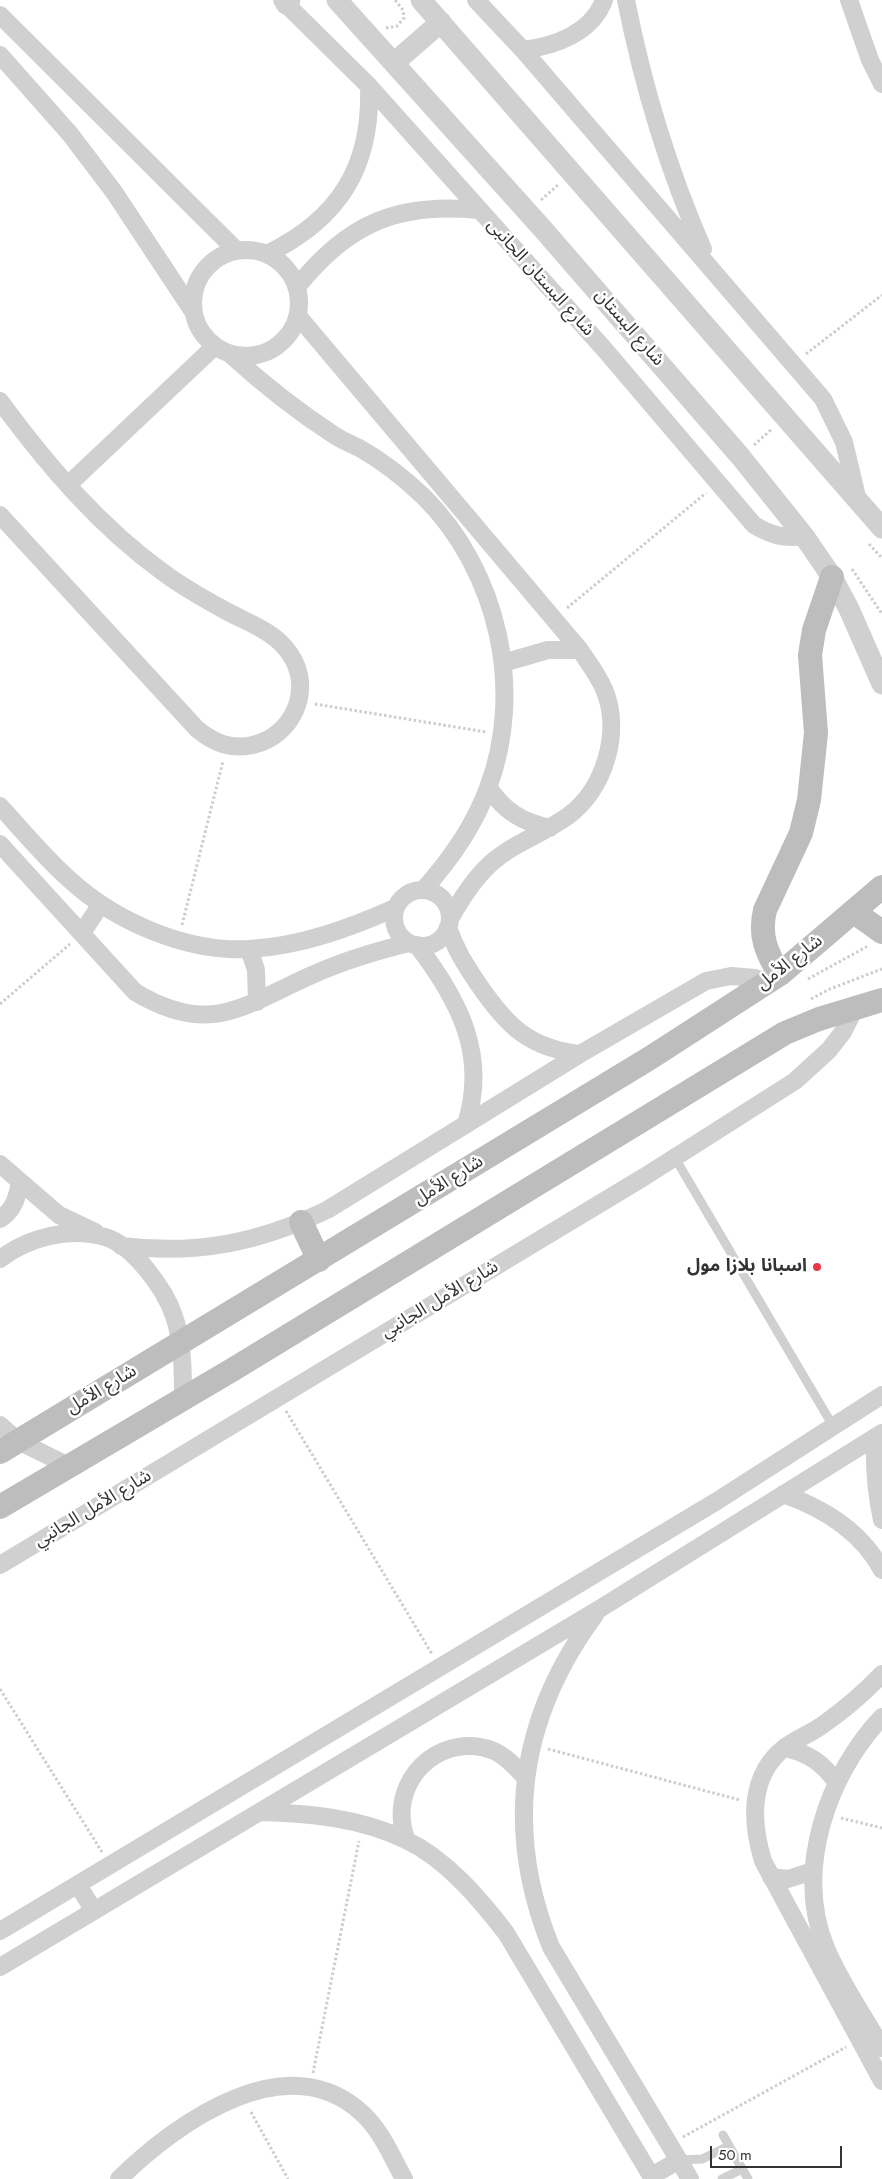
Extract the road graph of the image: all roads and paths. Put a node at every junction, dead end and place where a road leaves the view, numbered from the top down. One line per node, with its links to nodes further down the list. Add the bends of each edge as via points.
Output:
1 (337, 0): 14 (street, شارع البستان)
2 (395, 0): 11 (path, via 404,18 397,26 386,28)
3 (421, 0): 10 (street)
4 (476, 0): 12 (street)
5 (604, 0): 12 (street, via 580,31 550,46)
6 (626, 0): 22 (street, via 649,100 666,156)
7 (849, 0): 15 (street)
8 (286, 1): 16 (street, شارع البستان الجانبى)
9 (0, 15): 20 (street)
10 (441, 22): 14 (street); 17 (street)
11 (381, 25)
12 (523, 50): 22 (street)
13 (0, 55): 25 (street, via 70,134 114,192)
14 (395, 62): 19 (street, شارع البستان)
15 (880, 75)
16 (369, 86): 18 (street, شارع البستان الجانبى); 21 (street, via 370,113 366,139 359,164 347,188 332,209 312,228)
17 (572, 172): 19 (path); 30 (street)
18 (478, 210): 23 (street, via 418,209 380,220 337,244); 32 (street, شارع البستان الجانبى, via 605,350)
19 (528, 212): 31 (street, شارع البستان)
20 (237, 251): 21 (street); 25 (street, via 206,269 195,289)
21 (267, 254): 23 (street, via 286,268)
22 (710, 266): 28 (street)
23 (297, 287): 26 (street)
24 (882, 295): 28 (path)
25 (194, 313): 27 (street, via 205,337)
26 (298, 316): 27 (street, via 289,335 272,349 252,356); 39 (street)
27 (223, 350): 33 (street); 42 (street, via 292,406 337,437 384,463 442,518 472,562 483,586)
28 (794, 364): 34 (street, via 823,398 844,442)
29 (0, 401): 33 (street)
30 (786, 418): 31 (path); 34 (street)
31 (740, 456): 37 (street, شارع البستان)
32 (718, 482): 37 (street, شارع البستان الجانبى, via 754,525 787,538); 39 (path)
33 (69, 484): 44 (street, via 108,528 150,563 278,640 297,669)
34 (858, 501): 36 (street)
35 (0, 515): 46 (street, via 197,730)
36 (882, 528)
37 (804, 536): 38 (street, شارع البستان)
38 (832, 577): 40 (street, شارع البستان, via 849,609); 64 (main road, via 814,630 810,655 816,733 809,800 801,833 765,910 762,924)
39 (554, 619): 41 (street)
40 (872, 641): 43 (street, شارع البستان)
41 (580, 650): 42 (street, via 548,650); 49 (street, via 604,689 610,712 610,742 607,758 586,799)
42 (503, 663): 45 (street)
43 (882, 684)
44 (299, 701): 45 (path); 46 (street, via 291,719 278,734 262,743 245,747)
45 (502, 735): 47 (street)
46 (227, 746): 59 (path)
47 (489, 788): 49 (street, via 497,800 520,819); 52 (street, via 461,842)
48 (0, 806): 53 (street, via 70,881)
49 (550, 828): 56 (street, via 528,837 491,864 474,880)
50 (0, 844): 58 (street)
51 (882, 887): 55 (main road, شارع الأمل)
52 (424, 889): 54 (street, via 404,896); 56 (street, via 440,896 446,903)
53 (101, 904): 58 (street); 59 (street, via 151,930)
54 (395, 908): 60 (street, via 397,932); 62 (street, via 314,938)
55 (854, 912): 57 (main road); 64 (main road, شارع الأمل)
56 (449, 923): 60 (street, via 436,942); 71 (street, via 460,956 503,1019 538,1043)
57 (882, 932)
58 (82, 933): 68 (street, via 116,974 135,992 158,1006 182,1014 208,1016 234,1012); 69 (path)
59 (178, 939): 62 (street)
60 (413, 944): 68 (street, via 364,955 320,971); 72 (street, via 455,1004 472,1048 475,1087)
61 (860, 948): 65 (path)
62 (249, 949): 68 (street, via 256,970)
63 (882, 971): 67 (path)
64 (773, 978): 71 (street, via 731,976 706,981); 81 (main road, شارع الأمل, via 650,1058)
65 (806, 980)
66 (882, 1000): 70 (main road)
67 (806, 1001)
68 (257, 1002)
69 (0, 1004)
70 (854, 1008): 73 (street, شارع الأمل الجانبي, via 843,1032 813,1066); 85 (main road, via 819,1018 785,1033)
71 (580, 1054): 72 (street)
72 (466, 1124): 77 (street, via 327,1210)
73 (675, 1158): 84 (street, شارع الأمل الجانبي); 87 (lane)
74 (0, 1164): 75 (street)
75 (20, 1182): 76 (street, via 17,1200 7,1215); 78 (street, via 59,1215)
76 (0, 1219)
77 (301, 1222): 79 (street, via 221,1246 171,1250); 81 (main road)
78 (106, 1237): 79 (street); 80 (street, via 82,1233 57,1234 33,1241)
79 (121, 1246): 82 (street, via 158,1285 174,1316)
80 (0, 1259)
81 (320, 1260): 82 (main road, شارع الأمل)
82 (180, 1344): 85 (street); 89 (main road, شارع الأمل)
83 (882, 1395): 87 (street)
84 (278, 1397): 94 (street, شارع الأمل الجانبي); 97 (path)
85 (183, 1399): 90 (main road)
86 (0, 1425): 89 (street)
87 (833, 1426): 97 (street, via 717,1501)
88 (879, 1436): 91 (street); 93 (street, via 874,1465)
89 (9, 1447): 90 (street)
90 (70, 1466): 92 (main road)
91 (783, 1494): 95 (street, via 806,1502 847,1528); 96 (street)
92 (0, 1507)
93 (882, 1520)
94 (0, 1565)
95 (882, 1570)
96 (601, 1608): 101 (street, via 566,1659); 106 (street)
97 (440, 1667): 111 (street)
98 (882, 1674): 102 (street, via 841,1712)
99 (0, 1689): 111 (path)
100 (882, 1716): 104 (street, via 858,1746)
101 (533, 1745): 103 (street); 105 (path)
102 (785, 1748): 104 (street, via 820,1762); 105 (street, via 763,1776)
103 (526, 1778): 110 (street, via 495,1751 455,1746 436,1753 420,1765 409,1782 403,1800); 124 (street, via 523,1835 526,1864 540,1920 551,1947)
104 (836, 1782): 107 (street)
105 (754, 1804): 113 (street, via 758,1844)
106 (259, 1812): 108 (street, via 296,1813); 115 (street)
107 (826, 1814): 109 (path); 112 (street)
108 (370, 1827): 110 (street); 121 (path, via 358,1846)
109 (882, 1828)
110 (406, 1840): 128 (street, via 461,1881 506,1933)
111 (110, 1865): 114 (street)
112 (813, 1872): 113 (street, via 788,1879); 119 (street, via 816,1911 827,1949)
113 (771, 1877): 118 (street)
114 (78, 1884): 115 (street); 116 (street)
115 (94, 1911): 117 (street)
116 (0, 1931)
117 (0, 1967)
118 (859, 2039): 120 (street); 124 (path)
119 (882, 2048)
120 (882, 2081)
121 (310, 2087): 122 (street, via 270,2087); 131 (street, via 342,2099 363,2114 377,2130)
122 (242, 2097): 129 (street, via 212,2109 176,2131 142,2156); 130 (path)
123 (722, 2135): 125 (lane)
124 (670, 2145): 126 (street)
125 (729, 2146): 126 (lane, via 702,2159); 127 (lane)
126 (679, 2160): 128 (street); 132 (street)
127 (742, 2168): 133 (lane); 134 (lane)
128 (652, 2178)
129 (119, 2179)
130 (288, 2179)
131 (404, 2179)
132 (690, 2179)
133 (722, 2179)
134 (748, 2179)

